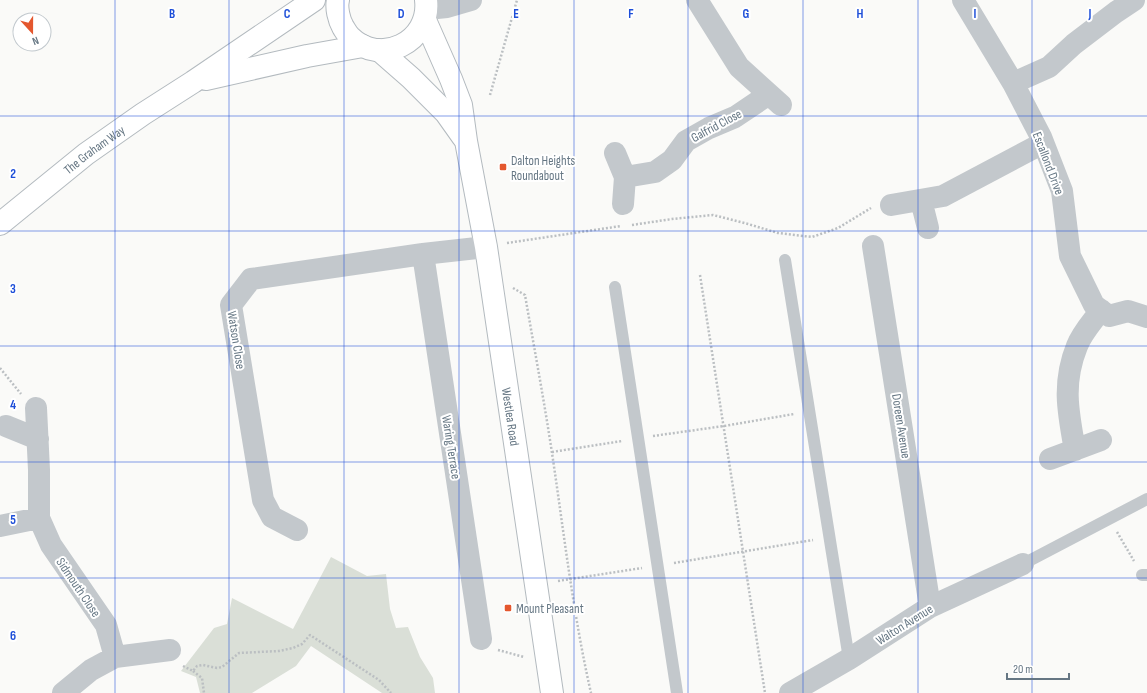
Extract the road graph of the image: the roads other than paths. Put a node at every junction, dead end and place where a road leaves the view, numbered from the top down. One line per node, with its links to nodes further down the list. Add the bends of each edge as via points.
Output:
1 (314, 0): 9 (main road, The Graham Way)
2 (338, 0): 8 (main road, via 340,22 350,37)
3 (470, 0): 7 (street)
4 (697, 0): 14 (street, Galfrid Close, via 739,67 775,100 709,128 686,141 672,160 655,172)
5 (963, 0): 10 (street, Escallond Drive)
6 (1134, 0): 10 (street, via 1074,44 1049,67)
7 (426, 10): 8 (main road, The Graham Way, via 418,33 407,43 394,49); 11 (main road, Westlea Road, via 461,105)
8 (371, 48): 9 (main road, The Graham Way, via 307,56); 11 (main road, via 412,78 446,113)
9 (193, 82): 18 (main road, The Graham Way, via 86,154)
10 (1013, 83): 12 (street, Escallond Drive)
11 (466, 141): 21 (main road, Westlea Road)
12 (1043, 143): 15 (street, via 943,196); 25 (street, Escallond Drive, via 1062,191 1070,256 1094,305)
13 (615, 153): 14 (street)
14 (625, 177): 16 (street)
15 (921, 200): 17 (street); 19 (street)
16 (623, 204)
17 (891, 205)
18 (0, 224)
19 (928, 228)
20 (874, 246): 38 (street, Doreen Avenue)
21 (486, 247): 22 (street, Watson Close); 44 (main road, Westlea Road)
22 (423, 254): 36 (street, Watson Close, via 251,279 231,305 263,500 272,517); 39 (street, Waring Terrace)
23 (785, 260): 42 (lane)
24 (615, 287): 45 (lane)
25 (1101, 310): 26 (street, via 1109,316 1128,311); 31 (street, via 1077,345 1068,375 1067,406)
26 (1147, 317)
27 (36, 408): 29 (street, Sidmouth Close)
28 (6, 426): 29 (street)
29 (38, 438): 34 (street, Sidmouth Close)
30 (1101, 440): 31 (street)
31 (1075, 450): 32 (street)
32 (1050, 459)
33 (1147, 499): 37 (lane)
34 (39, 518): 35 (street); 41 (street, Sidmouth Close, via 51,545 106,625)
35 (0, 526)
36 (297, 530)
37 (1023, 564): 38 (street, Walton Avenue)
38 (930, 607): 42 (street, Walton Avenue)
39 (481, 639)
40 (170, 650): 41 (street)
41 (115, 657): 43 (street, via 91,670)
42 (849, 659): 46 (street, Walton Avenue)
43 (63, 693)
44 (552, 693)
45 (677, 693)
46 (790, 693)

